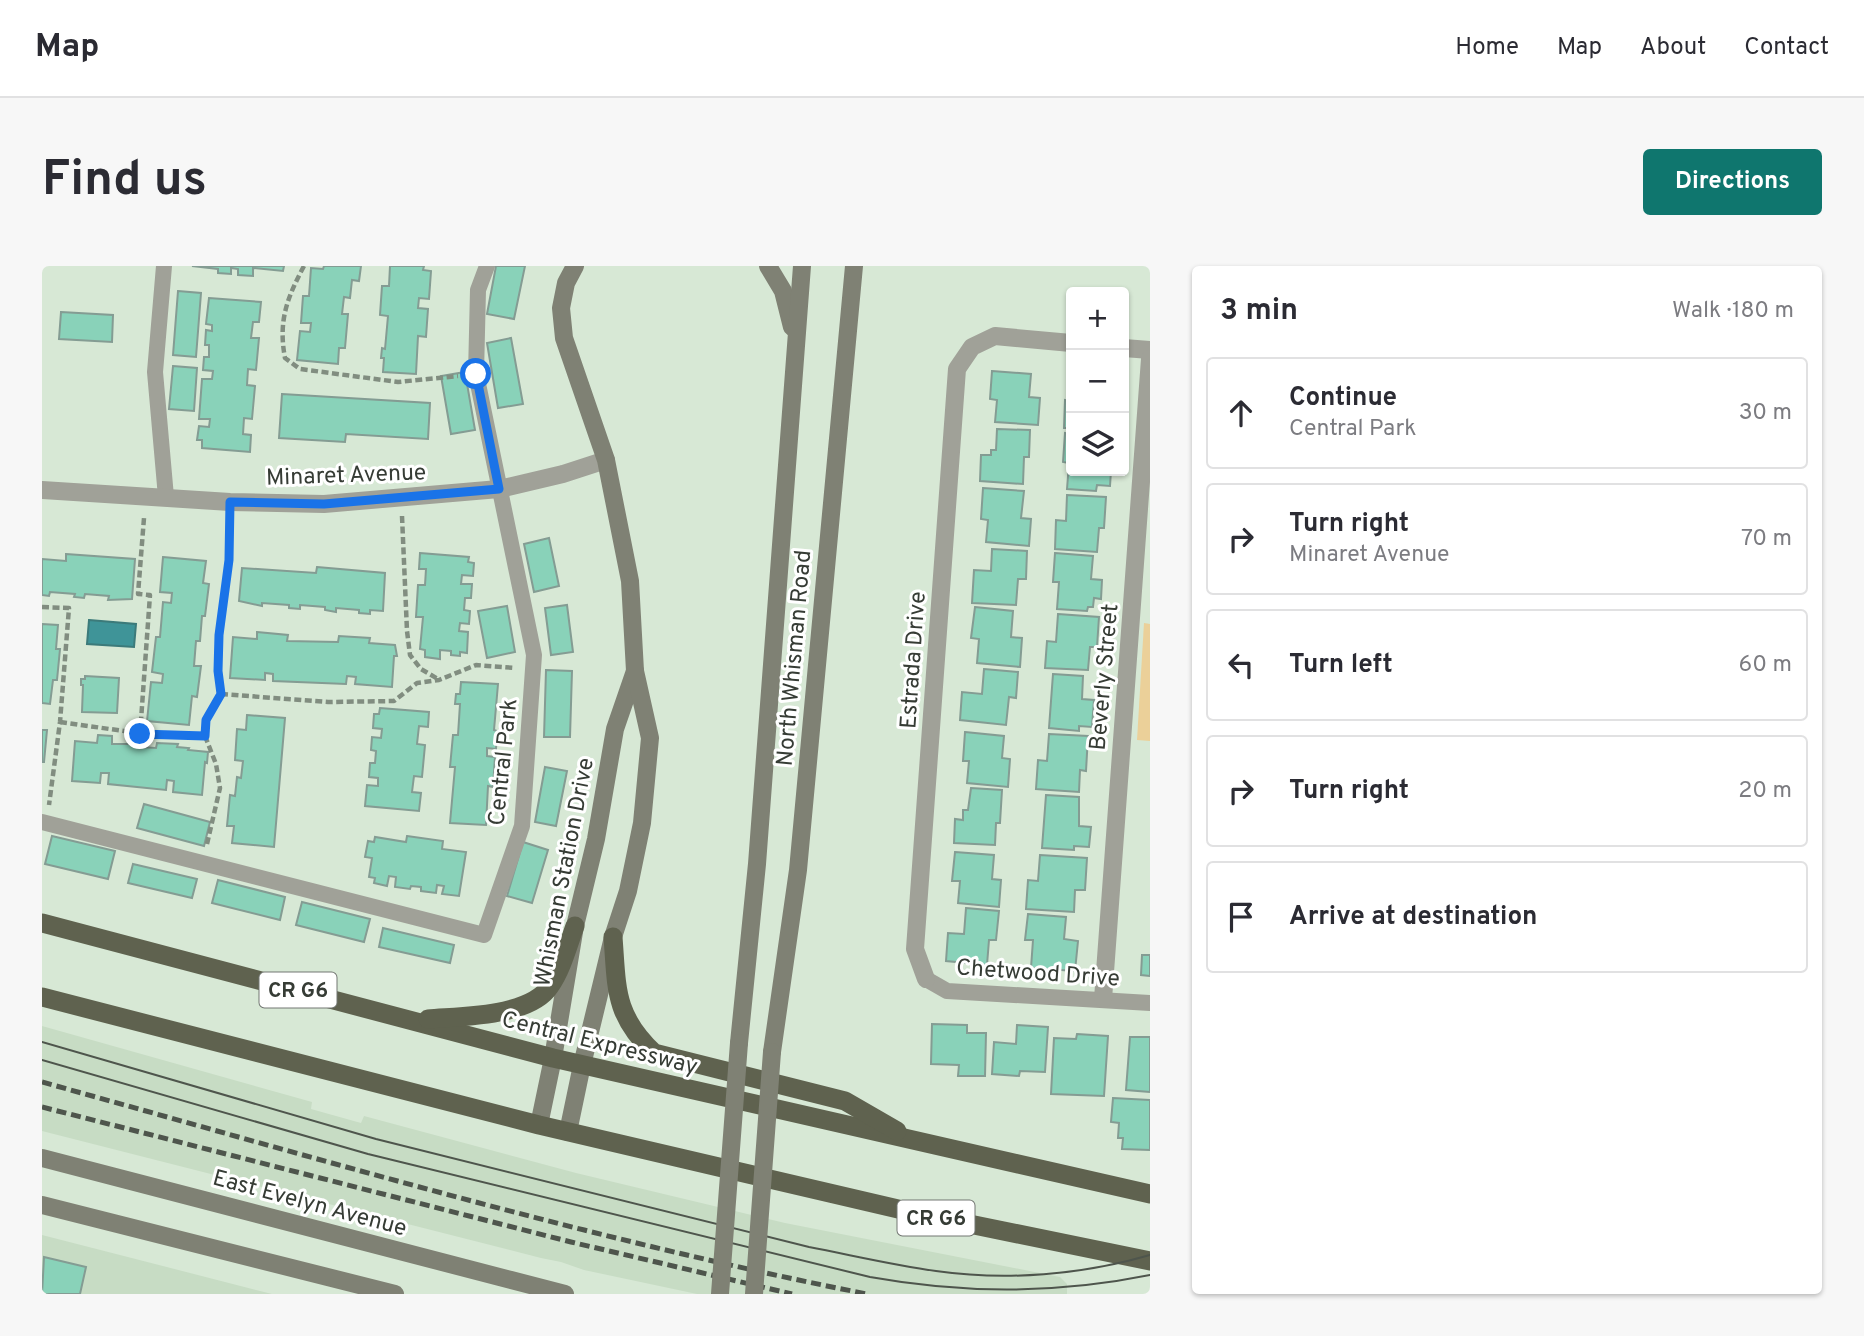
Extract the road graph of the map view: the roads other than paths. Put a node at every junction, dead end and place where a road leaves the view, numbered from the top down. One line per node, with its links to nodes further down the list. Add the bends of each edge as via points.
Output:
1 (164, 266): 15 (lane, via 155,372)
2 (487, 266): 13 (lane, Central Park, via 478,290 476,374)
3 (575, 266): 12 (main road, Whisman Station Drive, via 561,307 564,338)
4 (768, 266): 8 (main road, via 783,291)
5 (802, 266): 8 (main road, North Whisman Road)
6 (854, 266): 38 (main road, North Whisman Road, bridge, via 798,870 772,1052)
7 (1066, 343): 21 (street, Estrada Drive, via 995,336 971,347 957,369 915,949)
8 (796, 345): 37 (main road, North Whisman Road, bridge)
9 (1129, 348): 10 (street)
10 (1150, 350)
11 (1150, 359): 23 (street, Beverly Street)
12 (606, 460): 13 (street, Minaret Avenue); 16 (main road, Whisman Station Drive, via 629,581)
13 (499, 489): 15 (street, Minaret Avenue, via 324,504); 17 (lane, Central Park, via 534,655 522,826 484,935)
14 (42, 490): 15 (street, Minaret Avenue)
15 (166, 497)
16 (635, 671): 19 (main road, Whisman Station Drive, via 615,729); 20 (main road, Whisman Station Drive, via 650,738 642,823)
17 (45, 823)
18 (42, 923): 25 (highway, Central Expressway / CR G6)
19 (575, 926): 25 (highway, via 550,988 536,999 502,1013); 26 (main road, Whisman Station Drive)
20 (613, 937): 27 (main road, Whisman Station Drive); 30 (highway, via 617,992 624,1015 635,1035 654,1053 845,1101)
21 (926, 979): 23 (lane, Chetwood Drive, via 947,992)
22 (42, 997): 28 (highway, CR G6)
23 (1103, 999): 24 (lane, Chetwood Drive)
24 (1150, 1003)
25 (413, 1020): 26 (highway, Central Expressway / CR G6)
26 (553, 1058): 27 (highway, Central Expressway / CR G6); 28 (main road, Whisman Station Drive)
27 (582, 1065): 29 (main road, Whisman Station Drive); 30 (highway, Central Expressway / CR G6)
28 (539, 1125): 29 (highway, CR G6)
29 (568, 1132): 34 (highway, CR G6, via 911,1212)
30 (916, 1141): 32 (highway, Central Expressway / CR G6)
31 (42, 1158): 36 (main road, East Evelyn Avenue)
32 (1150, 1194)
33 (42, 1205): 35 (main road)
34 (1150, 1261)
35 (395, 1294)
36 (565, 1294)
37 (720, 1294)
38 (754, 1294)

